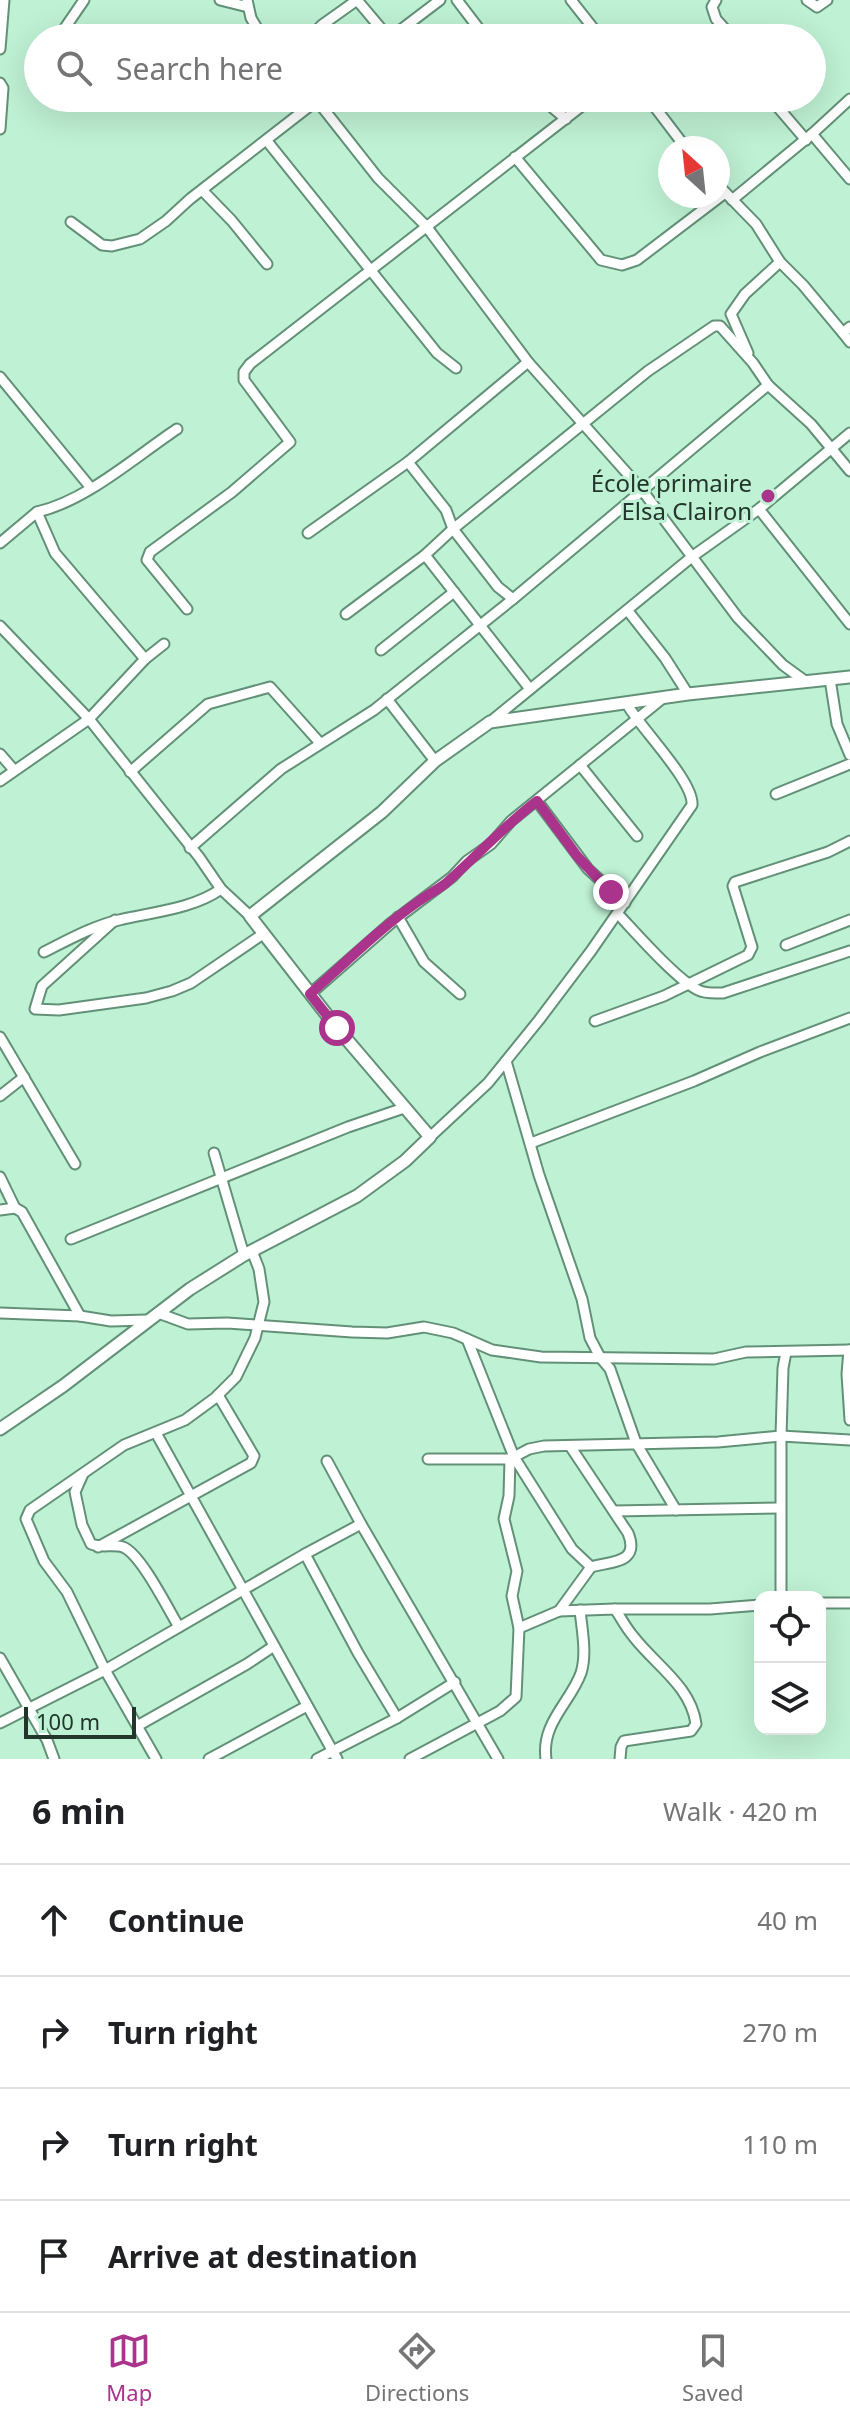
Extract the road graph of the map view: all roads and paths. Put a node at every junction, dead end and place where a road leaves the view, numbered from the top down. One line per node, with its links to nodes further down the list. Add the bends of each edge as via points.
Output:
1 (4, 0): 20 (street)
2 (84, 0): 12 (street)
3 (220, 0): 11 (street)
4 (357, 0): 14 (street); 15 (street)
5 (440, 0): 16 (street)
6 (457, 0): 17 (street)
7 (571, 0): 18 (street)
8 (716, 0): 19 (street, via 712,7)
9 (807, 0): 10 (street, via 817,7)
10 (827, 0)
11 (248, 4): 13 (street)
12 (68, 24)
13 (255, 24)
14 (323, 24)
15 (378, 24)
16 (408, 24)
17 (475, 24)
18 (590, 24)
19 (720, 24)
20 (0, 49)
21 (0, 83): 30 (street)
22 (850, 99): 32 (street)
23 (302, 112): 33 (street)
24 (327, 112): 41 (street, via 378,178)
25 (558, 112): 29 (street)
26 (575, 112): 29 (street)
27 (659, 112): 31 (street)
28 (784, 112): 32 (street)
29 (566, 119): 34 (street)
30 (0, 129)
31 (677, 136)
32 (809, 137): 35 (street); 37 (street)
33 (267, 141): 36 (street); 44 (street)
34 (515, 157): 39 (street, via 601,260 622,265 637,260); 41 (street)
35 (850, 179)
36 (202, 190): 40 (street, via 166,221 124,244 102,245); 43 (street)
37 (730, 190)
38 (730, 198): 42 (street, via 756,224)
39 (705, 208)
40 (71, 222)
41 (426, 226): 44 (street); 46 (street)
42 (780, 262): 45 (street); 47 (street, via 731,314)
43 (267, 264)
44 (370, 269): 48 (street, via 437,353); 68 (street, via 244,372 244,380 290,442 150,552 147,560)
45 (848, 334)
46 (528, 362): 51 (street); 55 (street)
47 (753, 363): 50 (street); 51 (street, via 720,326 714,326)
48 (456, 368)
49 (0, 377): 57 (street)
50 (768, 385): 54 (street); 58 (street)
51 (583, 424): 58 (street); 61 (street)
52 (177, 429): 57 (street)
53 (850, 433): 54 (street)
54 (833, 450): 56 (street); 59 (street)
55 (408, 462): 61 (street, via 446,510); 62 (street)
56 (850, 471)
57 (91, 488): 60 (street, via 58,508)
58 (642, 490): 65 (street); 67 (street)
59 (759, 509): 65 (street); 72 (street)
60 (37, 512): 63 (street); 76 (street, via 55,553)
61 (453, 529): 64 (street); 67 (street)
62 (308, 533)
63 (0, 543)
64 (425, 555): 66 (street); 70 (street)
65 (693, 556): 69 (street); 79 (street, via 738,618)
66 (454, 592): 71 (street); 75 (street)
67 (513, 599): 71 (street)
68 (187, 609)
69 (628, 611): 80 (street); 81 (street)
70 (346, 614)
71 (479, 624): 80 (street); 83 (street)
72 (850, 624)
73 (0, 626): 85 (street)
74 (164, 644): 76 (street)
75 (381, 650)
76 (145, 659): 85 (street)
77 (850, 677): 78 (street)
78 (830, 679): 79 (street); 90 (street, via 837,724)
79 (805, 681): 81 (street)
80 (530, 689): 87 (street)
81 (688, 694): 82 (street)
82 (663, 698): 84 (street); 86 (street)
83 (387, 699): 88 (street); 91 (street)
84 (627, 704): 86 (street); 87 (street)
85 (89, 719): 94 (street); 95 (street)
86 (636, 721): 93 (street); 103 (street, via 693,797)
87 (490, 722): 91 (street)
88 (320, 743): 95 (street, via 270,687 261,687 208,704); 101 (street, via 281,769)
89 (0, 754): 94 (street)
90 (850, 755)
91 (435, 761): 105 (street, via 382,812)
92 (850, 764): 97 (street)
93 (580, 765): 98 (street); 99 (street)
94 (14, 770): 96 (street)
95 (130, 772): 101 (street)
96 (0, 781)
97 (776, 794)
98 (537, 801): 103 (street, via 588,869); 106 (street, via 438,889)
99 (637, 836)
100 (850, 841): 113 (street, via 735,882 752,952)
101 (190, 848): 102 (street)
102 (221, 889): 105 (street); 107 (street, via 197,901)
103 (625, 903): 104 (street)
104 (618, 914): 113 (street); 119 (street)
105 (250, 916): 109 (street)
106 (398, 917): 114 (street); 115 (street, via 424,962)
107 (115, 920): 109 (street, via 42,986 35,1009 59,1010 172,991); 112 (street)
108 (850, 920): 110 (street)
109 (263, 934): 114 (street)
110 (786, 945)
111 (850, 951): 113 (street, via 723,993 707,993)
112 (44, 952)
113 (689, 983): 117 (street)
114 (310, 994): 122 (street)
115 (460, 994)
116 (850, 1018): 124 (street)
117 (595, 1021)
118 (0, 1037): 120 (street)
119 (506, 1061): 123 (street); 124 (street)
120 (24, 1077): 121 (street); 126 (street)
121 (0, 1096)
122 (404, 1108): 123 (street); 128 (street)
123 (430, 1137): 132 (street, via 357,1196)
124 (531, 1143): 140 (street)
125 (214, 1153): 128 (street)
126 (75, 1164)
127 (0, 1177): 129 (street)
128 (222, 1179): 131 (street); 132 (street)
129 (15, 1208): 130 (street); 134 (street)
130 (0, 1210)
131 (71, 1239)
132 (248, 1253): 135 (street); 136 (street, via 259,1269 264,1302)
133 (0, 1313): 134 (street)
134 (80, 1316): 135 (street, via 111,1321)
135 (152, 1317): 136 (street); 143 (street)
136 (258, 1327): 137 (street, via 387,1333 424,1327); 141 (street, via 236,1377)
137 (467, 1339): 140 (street, via 528,1356); 149 (street)
138 (850, 1350): 139 (street); 142 (street)
139 (786, 1352): 140 (street, via 714,1359); 145 (street)
140 (600, 1357): 147 (street, via 610,1369)
141 (218, 1395): 144 (street, via 185,1420); 153 (street, via 254,1456 251,1463)
142 (850, 1420)
143 (0, 1429)
144 (156, 1433): 152 (street, via 124,1445); 153 (street)
145 (781, 1436): 146 (street); 147 (street); 154 (street)
146 (850, 1440)
147 (636, 1443): 148 (street); 155 (street)
148 (570, 1446): 149 (street, via 529,1449); 156 (street)
149 (512, 1458): 150 (street); 160 (street, via 579,1558); 170 (street, via 504,1519 517,1571 512,1596)
150 (428, 1459)
151 (327, 1461): 157 (street)
152 (84, 1474): 158 (street, via 75,1492 82,1525); 173 (street, via 30,1510 26,1519)
153 (191, 1495): 158 (street); 161 (street)
154 (779, 1508): 155 (street); 162 (street)
155 (676, 1510): 156 (street)
156 (614, 1511): 160 (street, via 632,1552)
157 (361, 1524): 159 (street); 174 (street)
158 (98, 1547): 169 (street, via 122,1547 134,1555)
159 (305, 1554): 161 (street); 177 (street)
160 (591, 1567): 168 (street)
161 (243, 1589): 169 (street); 171 (street)
162 (781, 1591)
163 (826, 1603): 164 (street)
164 (850, 1603)
165 (754, 1605): 166 (street)
166 (615, 1609): 167 (street); 189 (street, via 689,1699 696,1724 691,1731 624,1741)
167 (580, 1610): 168 (street); 188 (street, via 582,1670 556,1713)
168 (559, 1611): 170 (street)
169 (179, 1627): 173 (street)
170 (519, 1628): 178 (street, via 516,1697)
171 (274, 1646): 175 (street); 180 (street)
172 (0, 1658): 176 (street)
173 (105, 1670): 176 (street); 180 (street)
174 (455, 1682): 177 (street); 178 (street)
175 (307, 1706): 181 (street); 185 (street)
176 (28, 1708): 179 (street); 183 (street)
177 (397, 1718): 181 (street)
178 (478, 1722): 182 (street); 187 (street)
179 (0, 1723)
180 (139, 1725): 184 (street)
181 (334, 1755): 186 (street)
182 (416, 1757)
183 (54, 1759)
184 (156, 1759)
185 (209, 1759)
186 (317, 1759)
187 (498, 1759)
188 (546, 1759)
189 (620, 1759)

